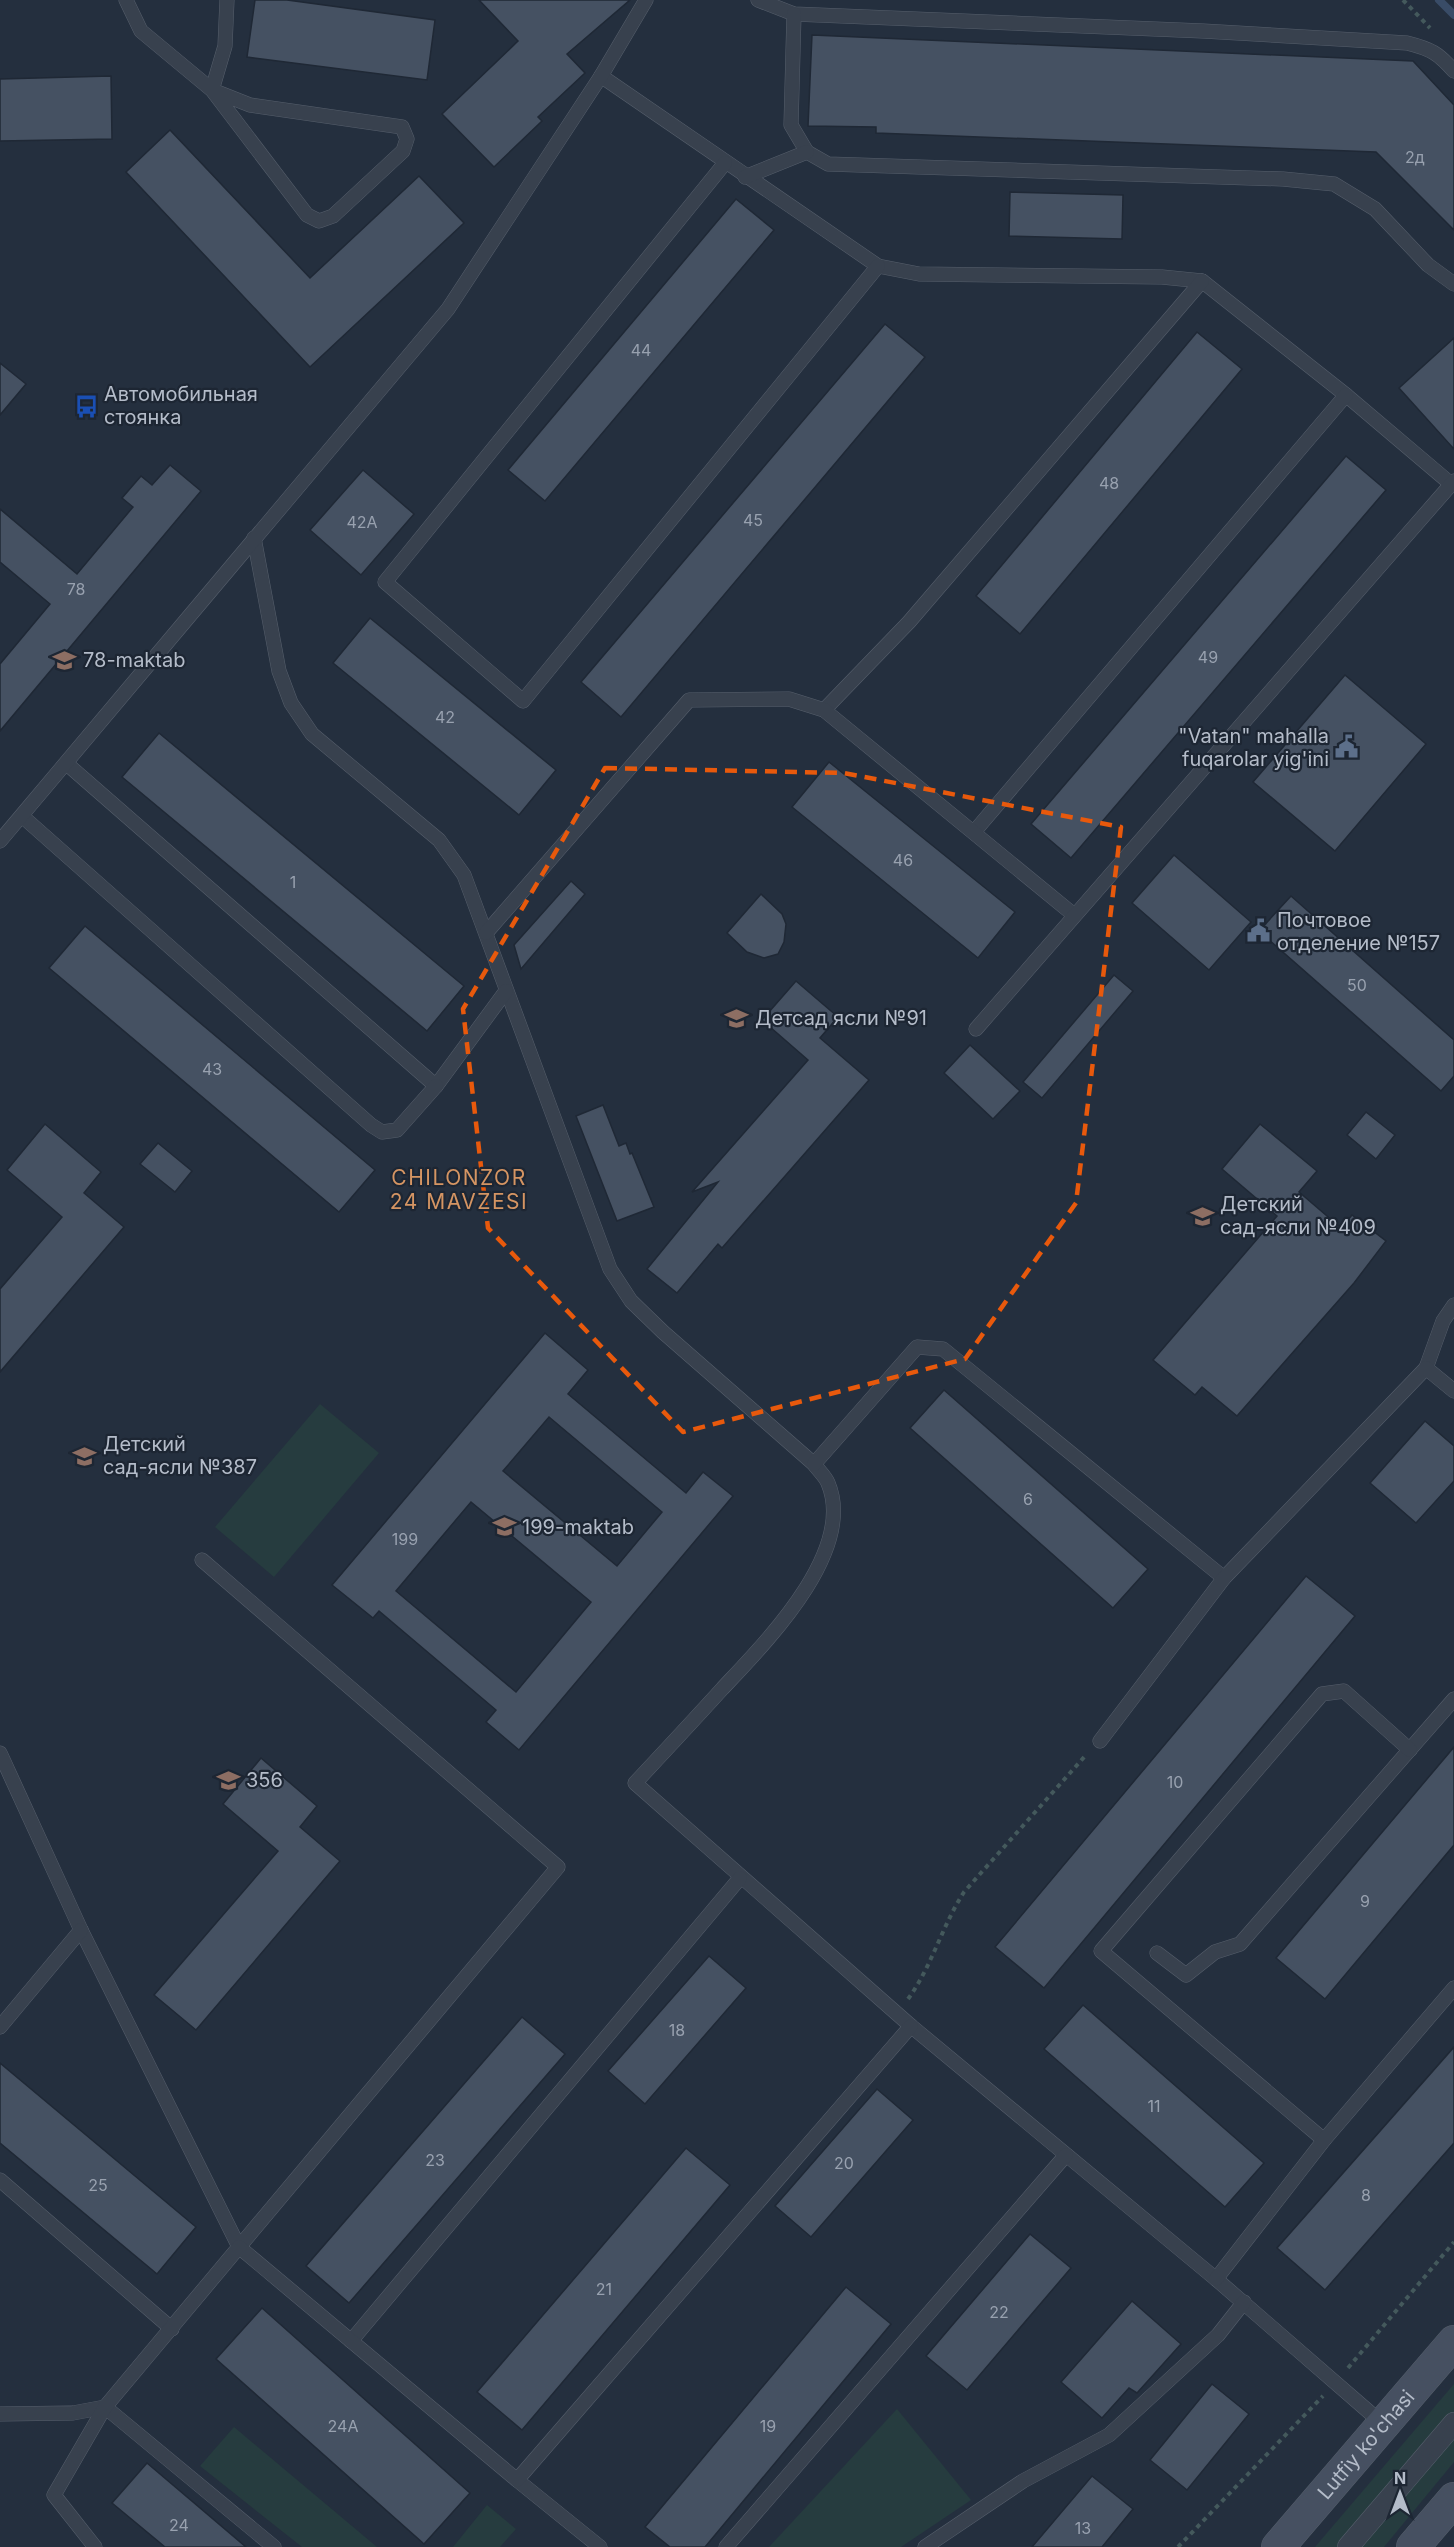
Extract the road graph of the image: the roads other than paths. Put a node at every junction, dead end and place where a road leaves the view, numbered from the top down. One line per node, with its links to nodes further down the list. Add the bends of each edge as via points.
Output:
1 (126, 0): 8 (lane, via 141,32)
2 (227, 0): 8 (lane, via 225,46)
3 (646, 0): 7 (lane)
4 (758, 0): 5 (lane)
5 (794, 14): 6 (lane, via 1407,43 1441,56); 9 (lane, via 791,124)
6 (1454, 71)
7 (601, 76): 10 (lane); 17 (lane, via 448,309)
8 (212, 90): 8 (lane, via 307,215 319,221 342,208 403,151 407,139 402,127 250,105)
9 (807, 152): 11 (lane); 14 (lane, via 828,164 1334,184 1375,210 1428,265)
10 (725, 163): 11 (lane); 12 (lane, via 386,582 523,701)
11 (745, 177): 12 (lane)
12 (878, 266): 13 (lane, via 919,274)
13 (1202, 281): 15 (lane); 18 (lane, via 909,622)
14 (1454, 284)
15 (1346, 395): 16 (lane); 21 (lane)
16 (1452, 482): 23 (lane)
17 (254, 538): 19 (lane); 24 (lane, via 279,670 291,702 312,734 439,840 464,875)
18 (824, 710): 21 (lane); 24 (lane, via 789,699 688,700)
19 (67, 764): 20 (lane); 27 (lane)
20 (21, 816): 22 (lane); 27 (lane, via 382,1132 397,1130)
21 (974, 832): 23 (lane)
22 (0, 841)
23 (1074, 915): 26 (lane)
24 (486, 933): 25 (lane)
25 (506, 991): 27 (lane); 31 (lane, via 610,1269 631,1300 663,1332)
26 (976, 1029)
27 (436, 1086)
28 (1454, 1305): 29 (lane, via 1443,1321)
29 (1426, 1368): 30 (lane); 33 (lane)
30 (1454, 1392)
31 (814, 1464): 33 (lane, via 917,1347 943,1349); 38 (lane, via 828,1482 832,1527 825,1551 800,1600 636,1784)
32 (202, 1560): 47 (lane, via 558,1867)
33 (1224, 1578): 35 (lane)
34 (1454, 1699): 36 (lane)
35 (1100, 1741)
36 (1410, 1750): 40 (lane, via 1240,1944 1215,1952 1186,1975); 44 (lane, via 1344,1691 1322,1694 1101,1951)
37 (0, 1753): 39 (lane)
38 (740, 1878): 42 (lane); 51 (lane)
39 (81, 1930): 43 (lane); 47 (lane)
40 (1157, 1953)
41 (1454, 1988): 44 (lane)
42 (911, 2026): 45 (lane); 57 (lane)
43 (0, 2027)
44 (1324, 2140): 48 (lane)
45 (1066, 2155): 48 (lane); 63 (lane)
46 (0, 2180): 50 (lane)
47 (239, 2247): 50 (lane); 51 (lane)
48 (1216, 2279): 49 (lane)
49 (1244, 2302): 56 (lane); 64 (lane, via 1218,2335 1109,2435 1023,2481)
50 (172, 2329): 53 (lane)
51 (351, 2341): 57 (lane)
52 (1454, 2342): 56 (main road, Lutfiy ko'chasi)
53 (105, 2407): 54 (lane, via 73,2414); 60 (lane, via 54,2495); 61 (lane)
54 (0, 2414)
55 (1454, 2423): 66 (street)
56 (1383, 2424): 65 (main road, Lutfiy ko'chasi)
57 (517, 2480): 62 (lane)
58 (1454, 2499): 59 (main road)
59 (1424, 2540)
60 (95, 2547)
61 (274, 2547)
62 (600, 2547)
63 (726, 2547)
64 (925, 2547)
65 (1278, 2547)
66 (1348, 2547)

